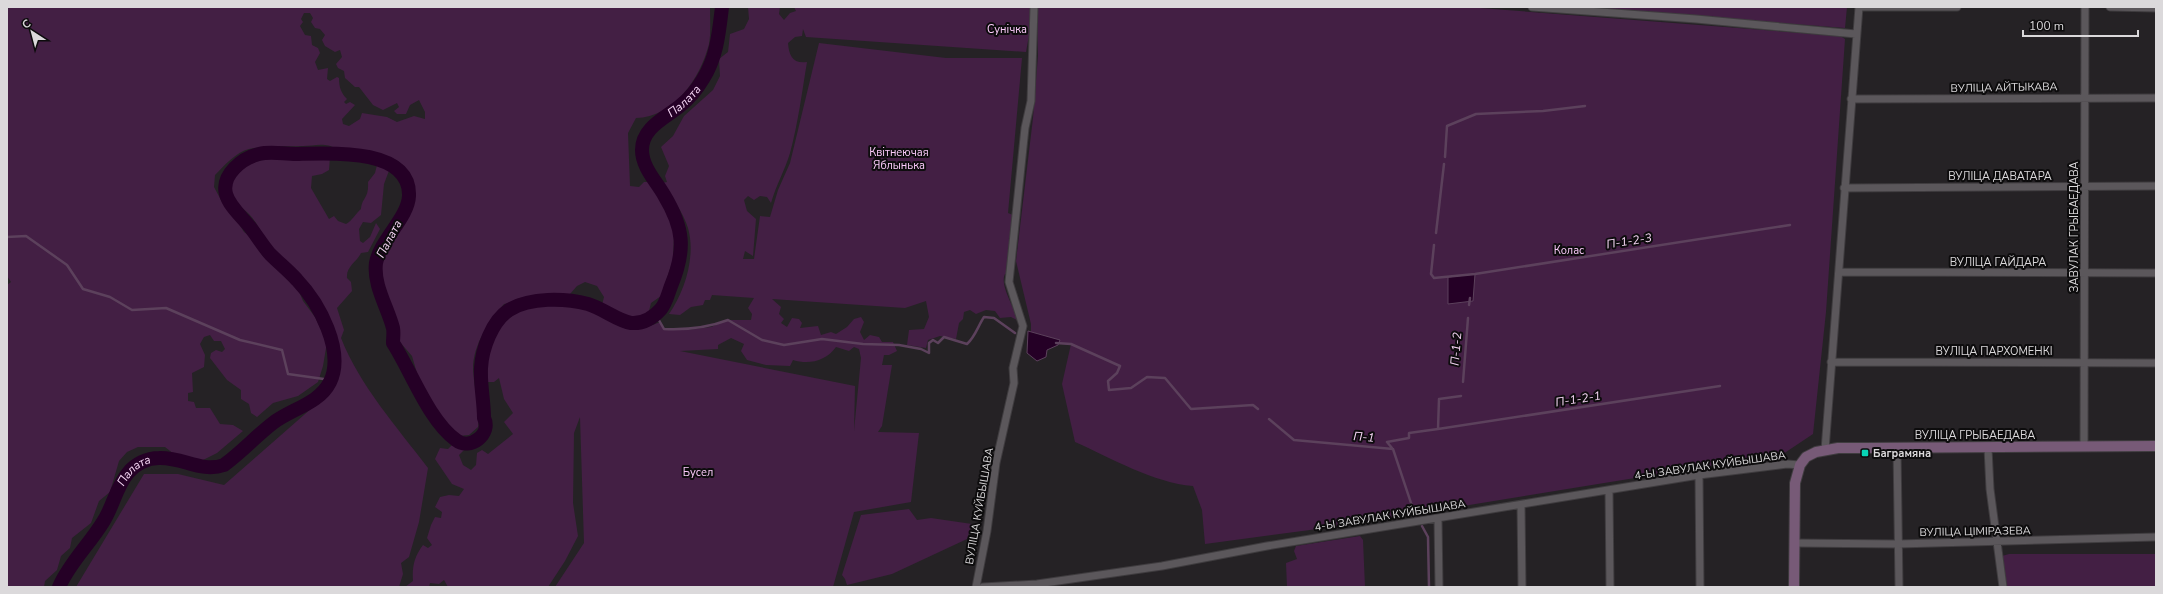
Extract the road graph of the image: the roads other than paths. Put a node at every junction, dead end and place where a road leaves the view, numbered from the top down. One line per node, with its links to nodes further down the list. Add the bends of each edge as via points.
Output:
1 (1034, 7): 35 (street, ВУЛІЦА КУЙБЫШАВА, via 1031,101 1025,128 1009,282 1022,317 1022,335 1013,368 1014,383 996,463)
2 (1532, 7): 8 (street)
3 (1859, 7): 4 (street); 8 (street)
4 (1957, 7)
5 (2085, 7): 9 (street, ЗАВУЛАК ГРЫБАЕДАВА)
6 (2110, 7): 7 (street)
7 (2156, 8)
8 (1856, 34): 11 (street)
9 (2084, 97): 10 (street, ВУЛІЦА АЙТЫКАВА); 11 (street, ВУЛІЦА АЙТЫКАВА); 12 (street, ЗАВУЛАК ГРЫБАЕДАВА)
10 (2156, 98)
11 (1851, 100): 14 (street)
12 (2086, 186): 13 (street, ВУЛІЦА ДАВАТАРА); 14 (street, ВУЛІЦА ДАВАТАРА); 16 (street, ЗАВУЛАК ГРЫБАЕДАВА)
13 (2156, 186)
14 (1844, 188): 15 (street)
15 (1840, 272): 16 (street, ВУЛІЦА ГАЙДАРА); 18 (street)
16 (2085, 273): 17 (street, ВУЛІЦА ГАЙДАРА); 19 (street, ЗАВУЛАК ГРЫБАЕДАВА)
17 (2156, 273)
18 (1832, 362): 19 (street, ВУЛІЦА ПАРХОМЕНКІ); 25 (street)
19 (2085, 362): 20 (street, ВУЛІЦА ПАРХОМЕНКІ); 22 (street, ЗАВУЛАК ГРЫБАЕДАВА)
20 (2156, 363)
21 (2156, 446): 22 (street, ВУЛІЦА ГРЫБАЕДАВА)
22 (2084, 447): 24 (street, ВУЛІЦА ГРЫБАЕДАВА)
23 (1897, 448): 24 (street, ВУЛІЦА ГРЫБАЕДАВА); 25 (street, ВУЛІЦА ГРЫБАЕДАВА); 34 (street)
24 (1988, 448): 32 (street)
25 (1825, 450): 26 (street, ВУЛІЦА ГРЫБАЕДАВА, via 1806,458)
26 (1800, 465): 27 (street, 4-Ы ЗАВУЛАК КУЙБЫШАВА, via 1787,464); 33 (street, via 1795,483)
27 (1699, 475): 28 (street, 4-Ы ЗАВУЛАК КУЙБЫШАВА); 40 (street)
28 (1609, 490): 29 (street, 4-Ы ЗАВУЛАК КУЙБЫШАВА); 39 (street)
29 (1521, 505): 30 (street, 4-Ы ЗАВУЛАК КУЙБЫШАВА); 38 (street)
30 (1438, 519): 36 (street, 4-Ы ЗАВУЛАК КУЙБЫШАВА, via 1154,567 1037,584); 37 (street)
31 (2156, 537): 32 (street, ВУЛІЦА ЦІМІРАЗЕВА)
32 (1997, 541): 34 (street, ВУЛІЦА ЦІМІРАЗЕВА); 43 (street)
33 (1794, 543): 34 (street, ВУЛІЦА ЦІМІРАЗЕВА); 41 (street)
34 (1898, 544): 42 (street)
35 (976, 587)
36 (983, 587)
37 (1439, 587)
38 (1522, 587)
39 (1610, 587)
40 (1700, 587)
41 (1794, 587)
42 (1899, 587)
43 (2003, 587)

